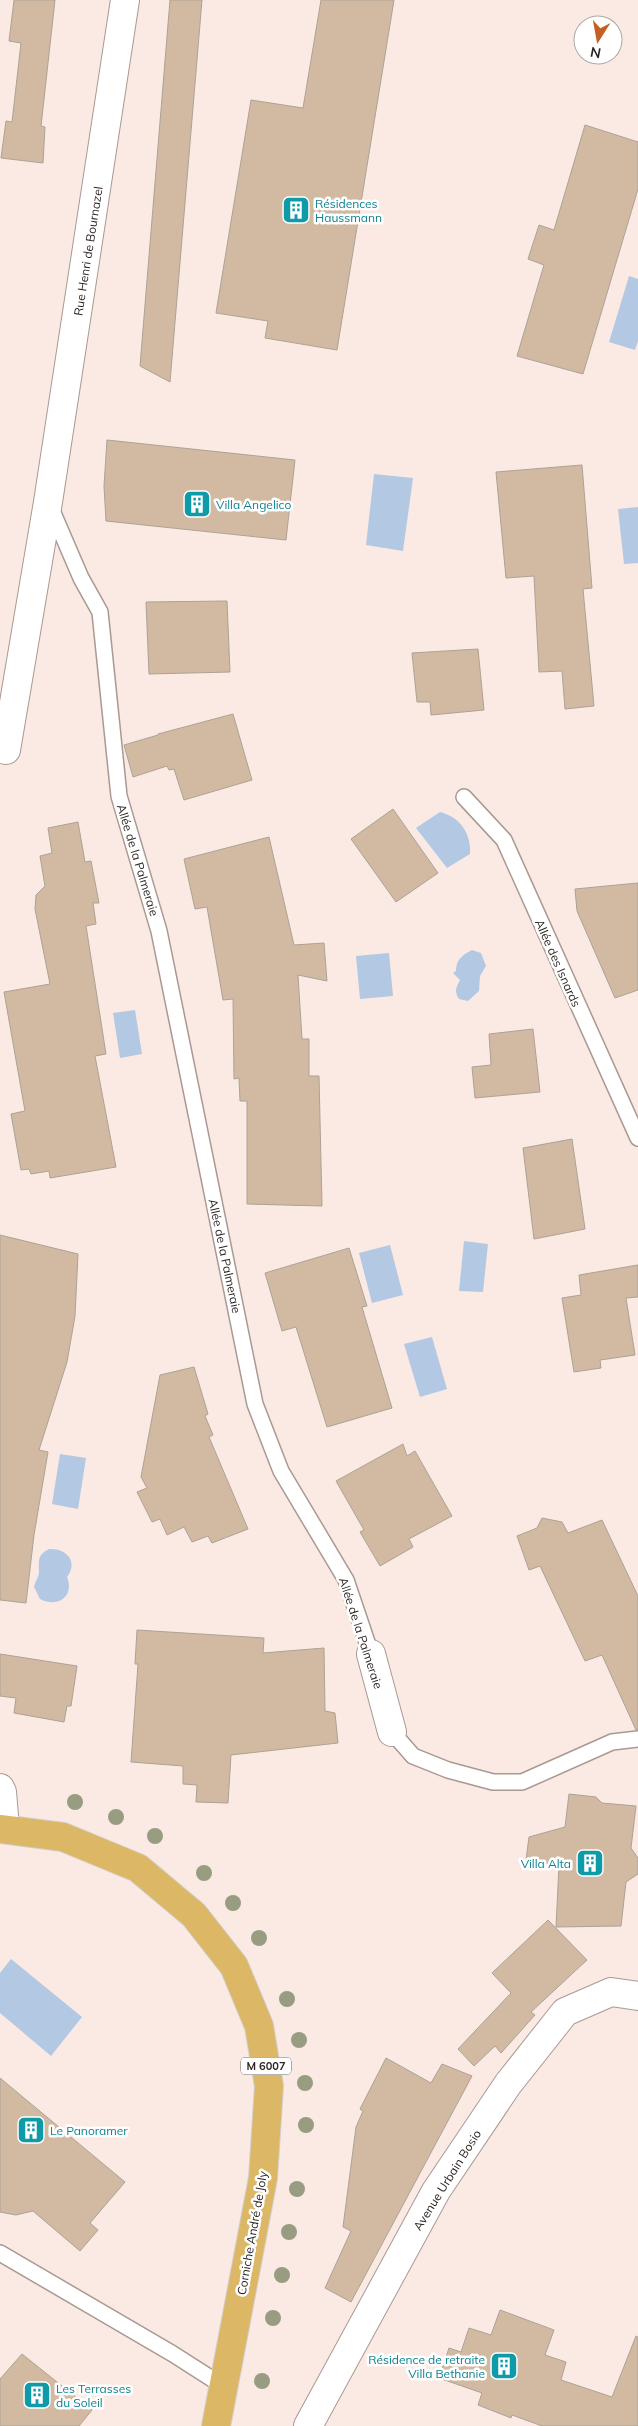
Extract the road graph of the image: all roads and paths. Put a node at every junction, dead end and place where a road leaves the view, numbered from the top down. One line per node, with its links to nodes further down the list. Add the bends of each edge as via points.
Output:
1 (125, 0): 2 (street, Rue Henri de Bournazel)
2 (48, 502): 3 (street, Rue Henri de Bournazel); 6 (lane, Allée de la Palmeraie, via 81,578 100,612 119,796 159,931 255,1404 281,1471 346,1580)
3 (6, 750)
4 (464, 797): 5 (lane, Allée des Isnards, via 504,840)
5 (638, 1138)
6 (371, 1654): 7 (street, Allée de la Palmeraie)
7 (392, 1732): 8 (lane, Allée de la Palmeraie, via 413,1756 493,1782 522,1782 612,1742)
8 (638, 1739)
9 (0, 1788): 10 (street)
10 (3, 1829): 13 (main road, Corniche André de Joly / M 6007, via 63,1837 138,1868 194,1914 228,1958 259,2026 269,2086 263,2178)
11 (638, 1996): 15 (street, Avenue Urbain Bosio, via 612,1992 565,2012 508,2084 436,2191)
12 (0, 2253): 13 (lane)
13 (223, 2386): 14 (main road, Corniche André de Joly / M 6007)
14 (216, 2426)
15 (308, 2426)

